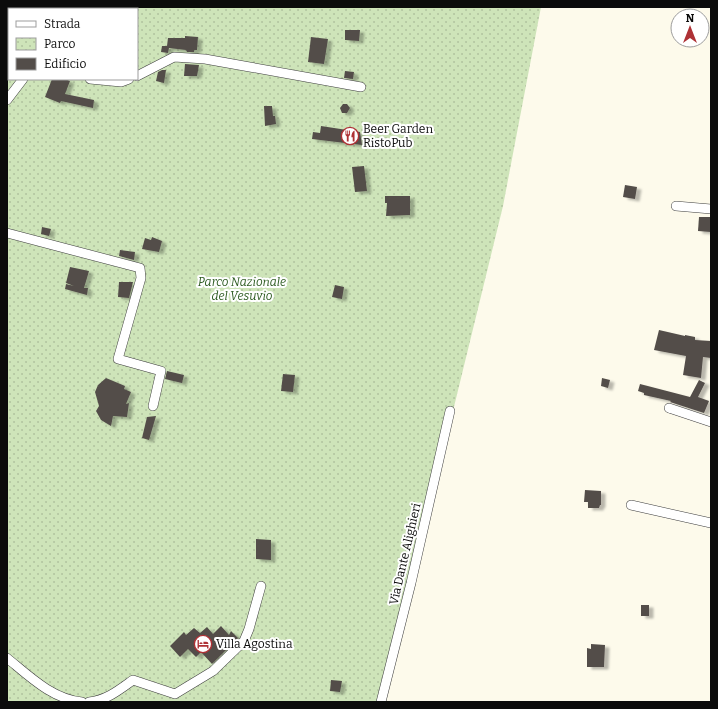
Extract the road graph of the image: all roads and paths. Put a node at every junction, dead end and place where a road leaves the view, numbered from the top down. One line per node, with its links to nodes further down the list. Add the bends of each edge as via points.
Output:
1 (138, 75): 5 (street, via 174,57 182,57)
2 (22, 80): 6 (street)
3 (100, 80): 4 (street)
4 (126, 80)
5 (361, 87)
6 (7, 100)
7 (676, 206): 8 (street)
8 (711, 209)
9 (7, 233): 10 (street, via 140,268 141,278 118,359 161,371)
10 (153, 406)
11 (669, 408): 13 (street)
12 (450, 411): 20 (street, Via Dante Alighieri)
13 (711, 422)
14 (631, 505): 15 (street)
15 (711, 523)
16 (261, 586): 19 (street, via 244,641 213,671 174,694 133,680 114,694)
17 (7, 658): 18 (street, via 40,686 60,696)
18 (82, 702)
19 (89, 702)
20 (381, 702)

